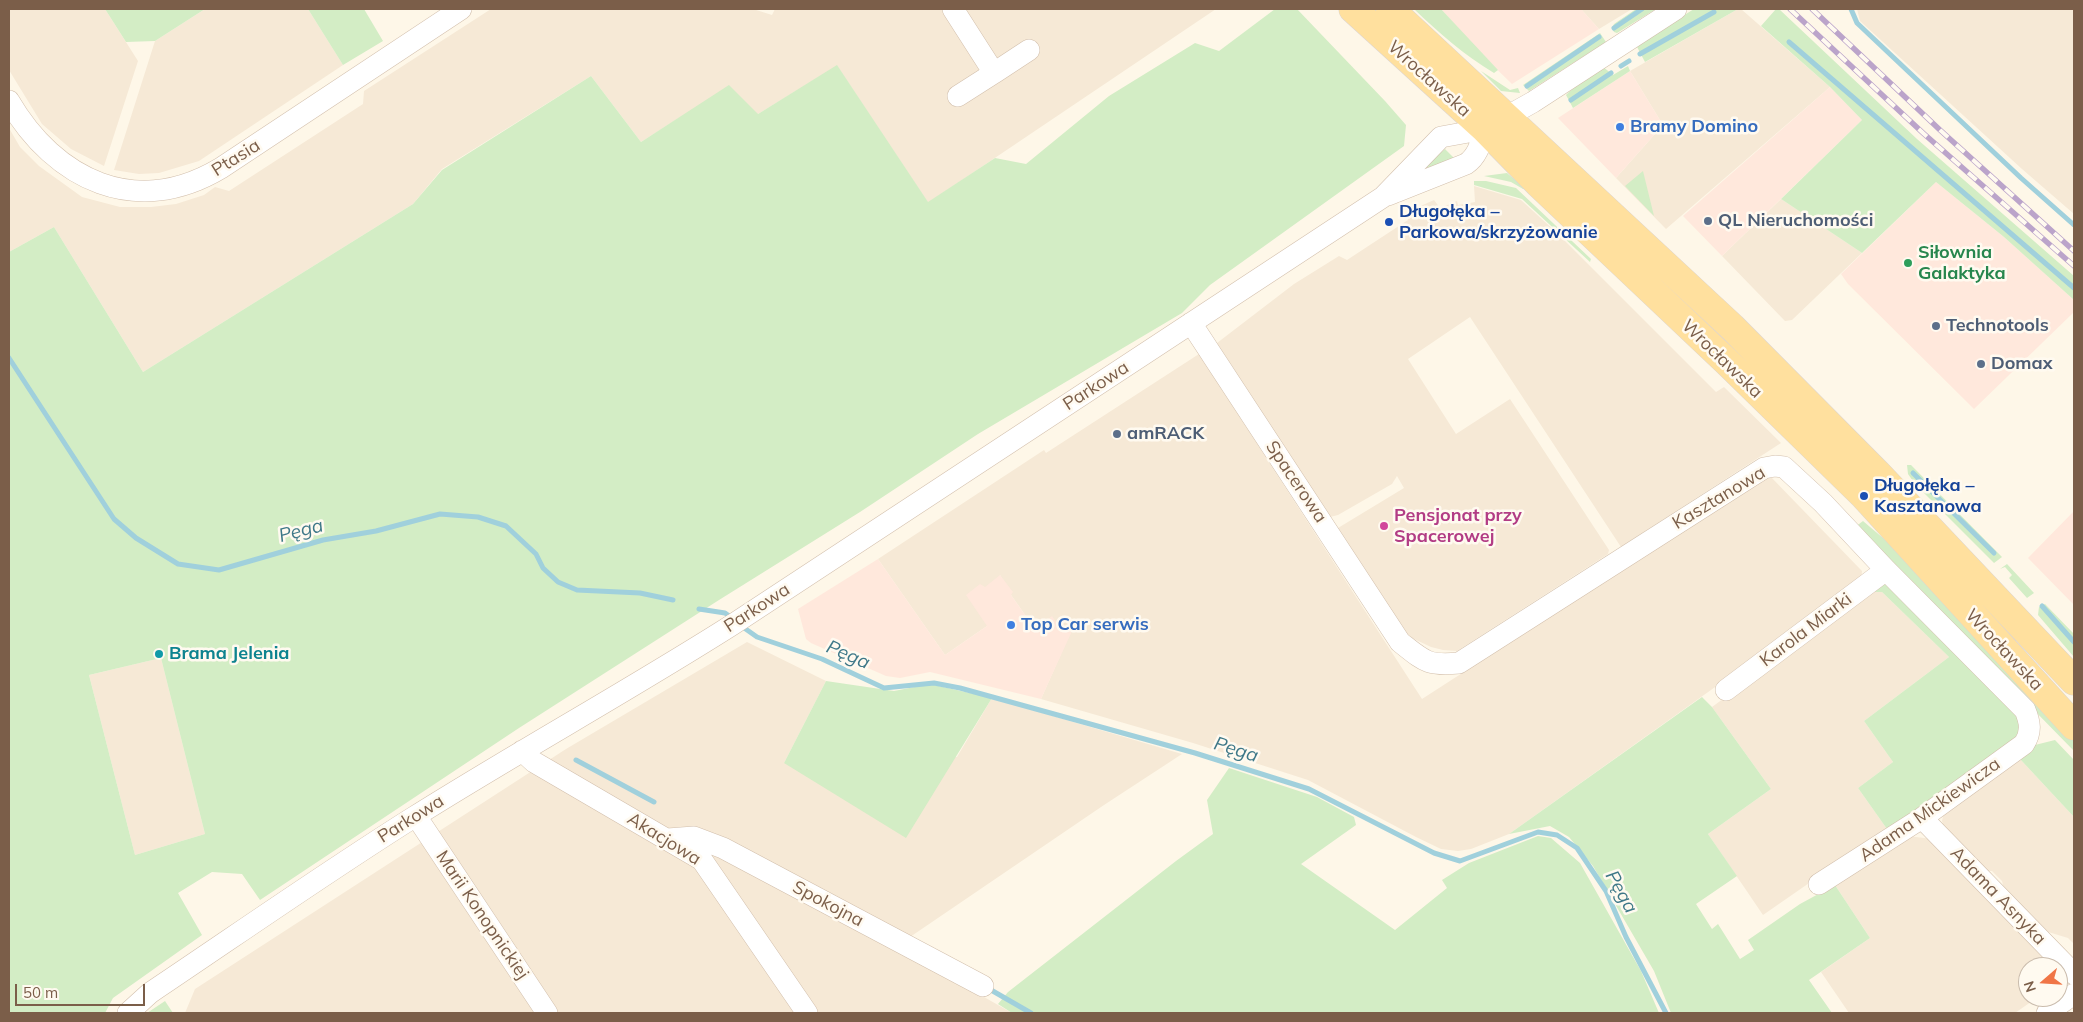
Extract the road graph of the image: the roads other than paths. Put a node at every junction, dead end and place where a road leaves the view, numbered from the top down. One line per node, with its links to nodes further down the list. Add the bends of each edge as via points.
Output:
1 (461, 9): 9 (street, Ptasia, via 221,168 179,188 152,191 104,186 64,166 36,138)
2 (953, 9): 7 (street)
3 (1353, 9): 10 (main road, Wrocławska)
4 (1390, 9): 10 (main road, Wrocławska)
5 (1676, 9): 10 (street)
6 (1029, 50): 7 (street)
7 (994, 73): 8 (street)
8 (958, 96)
9 (9, 101)
10 (1496, 123): 11 (street, Parkowa, via 1441,137); 11 (street, Parkowa, via 1466,164); 15 (main road, Wrocławska, via 1732,327 1877,473); 17 (main road, Wrocławska, via 1538,184 1864,496)
11 (1383, 197): 12 (street, Parkowa)
12 (1191, 323): 14 (street, Spacerowa); 19 (street, Parkowa, via 741,620 646,680)
13 (1886, 570): 14 (street, Kasztanowa, via 1824,503 1784,467 1775,466 1759,471 1459,663 1437,665 1422,659); 16 (street, Karola Miarki); 18 (street, Kasztanowa, via 2025,710)
14 (1400, 642)
15 (2074, 681)
16 (1726, 690)
17 (2074, 726)
18 (2030, 727): 21 (street, Adama Mickiewicza, via 2024,744)
19 (522, 751): 20 (street, Parkowa); 22 (street, Akacjowa, via 534,762)
20 (416, 816): 27 (street, Parkowa, via 150,993); 28 (street, Marii Konopnickiej)
21 (1922, 818): 23 (street, Adama Mickiewicza); 24 (street, Adama Asnyka)
22 (668, 839): 25 (street, Spokojna, via 694,837 724,848); 29 (street, Akacjowa, via 702,860)
23 (1820, 884)
24 (2074, 974)
25 (983, 986)
26 (2074, 994): 30 (street)
27 (128, 1013)
28 (548, 1013)
29 (807, 1013)
30 (2047, 1013)

